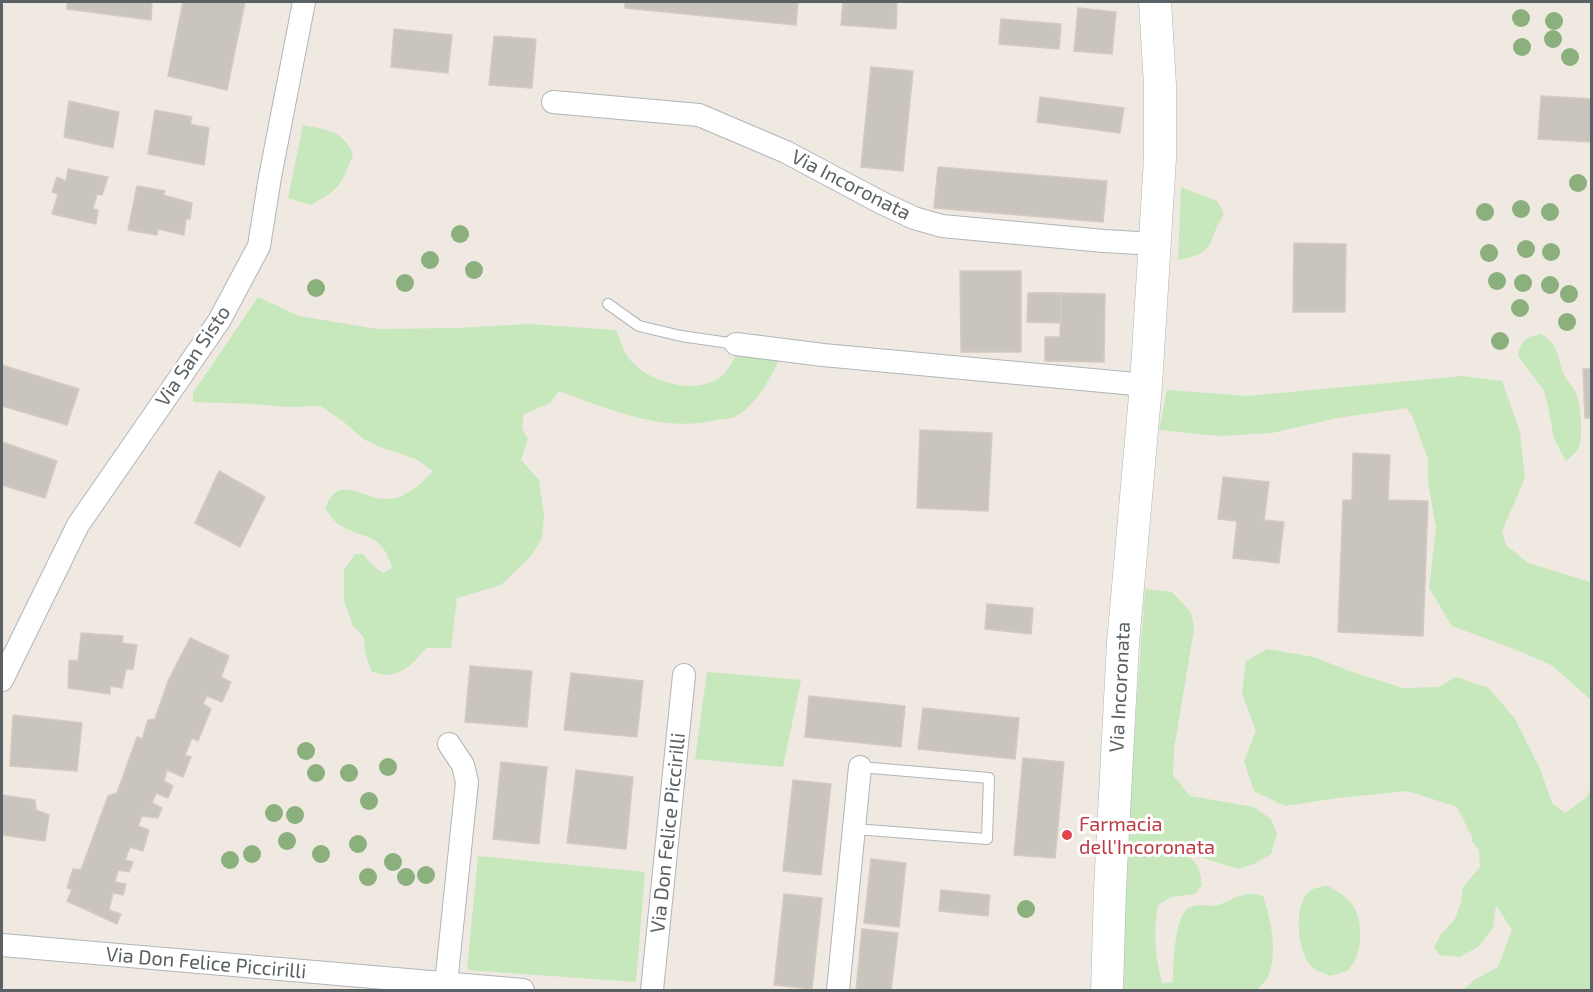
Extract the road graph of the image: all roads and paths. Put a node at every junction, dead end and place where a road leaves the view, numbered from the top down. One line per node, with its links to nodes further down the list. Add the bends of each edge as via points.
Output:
1 (304, 2): 9 (street, Via San Sisto, via 259,246 219,321 78,525)
2 (1155, 2): 4 (main road, Via Incoronata, via 1160,85)
3 (553, 102): 4 (street, Via Incoronata, via 699,115 786,152 914,218 942,226)
4 (1155, 244): 7 (main road, Via Incoronata)
5 (608, 304): 6 (lane, via 639,326)
6 (736, 344): 7 (street)
7 (1146, 385): 18 (main road, Via Incoronata, via 1123,633)
8 (684, 675): 16 (street, Via Don Felice Piccirilli)
9 (2, 680)
10 (449, 744): 14 (street, via 463,765 467,782)
11 (860, 767): 12 (street); 12 (lane, via 989,777 987,839)
12 (854, 829): 17 (street)
13 (2, 945): 14 (street, Via Don Felice Piccirilli)
14 (446, 984): 15 (street, Via Don Felice Piccirilli)
15 (523, 990)
16 (652, 990)
17 (838, 990)
18 (1107, 990)

